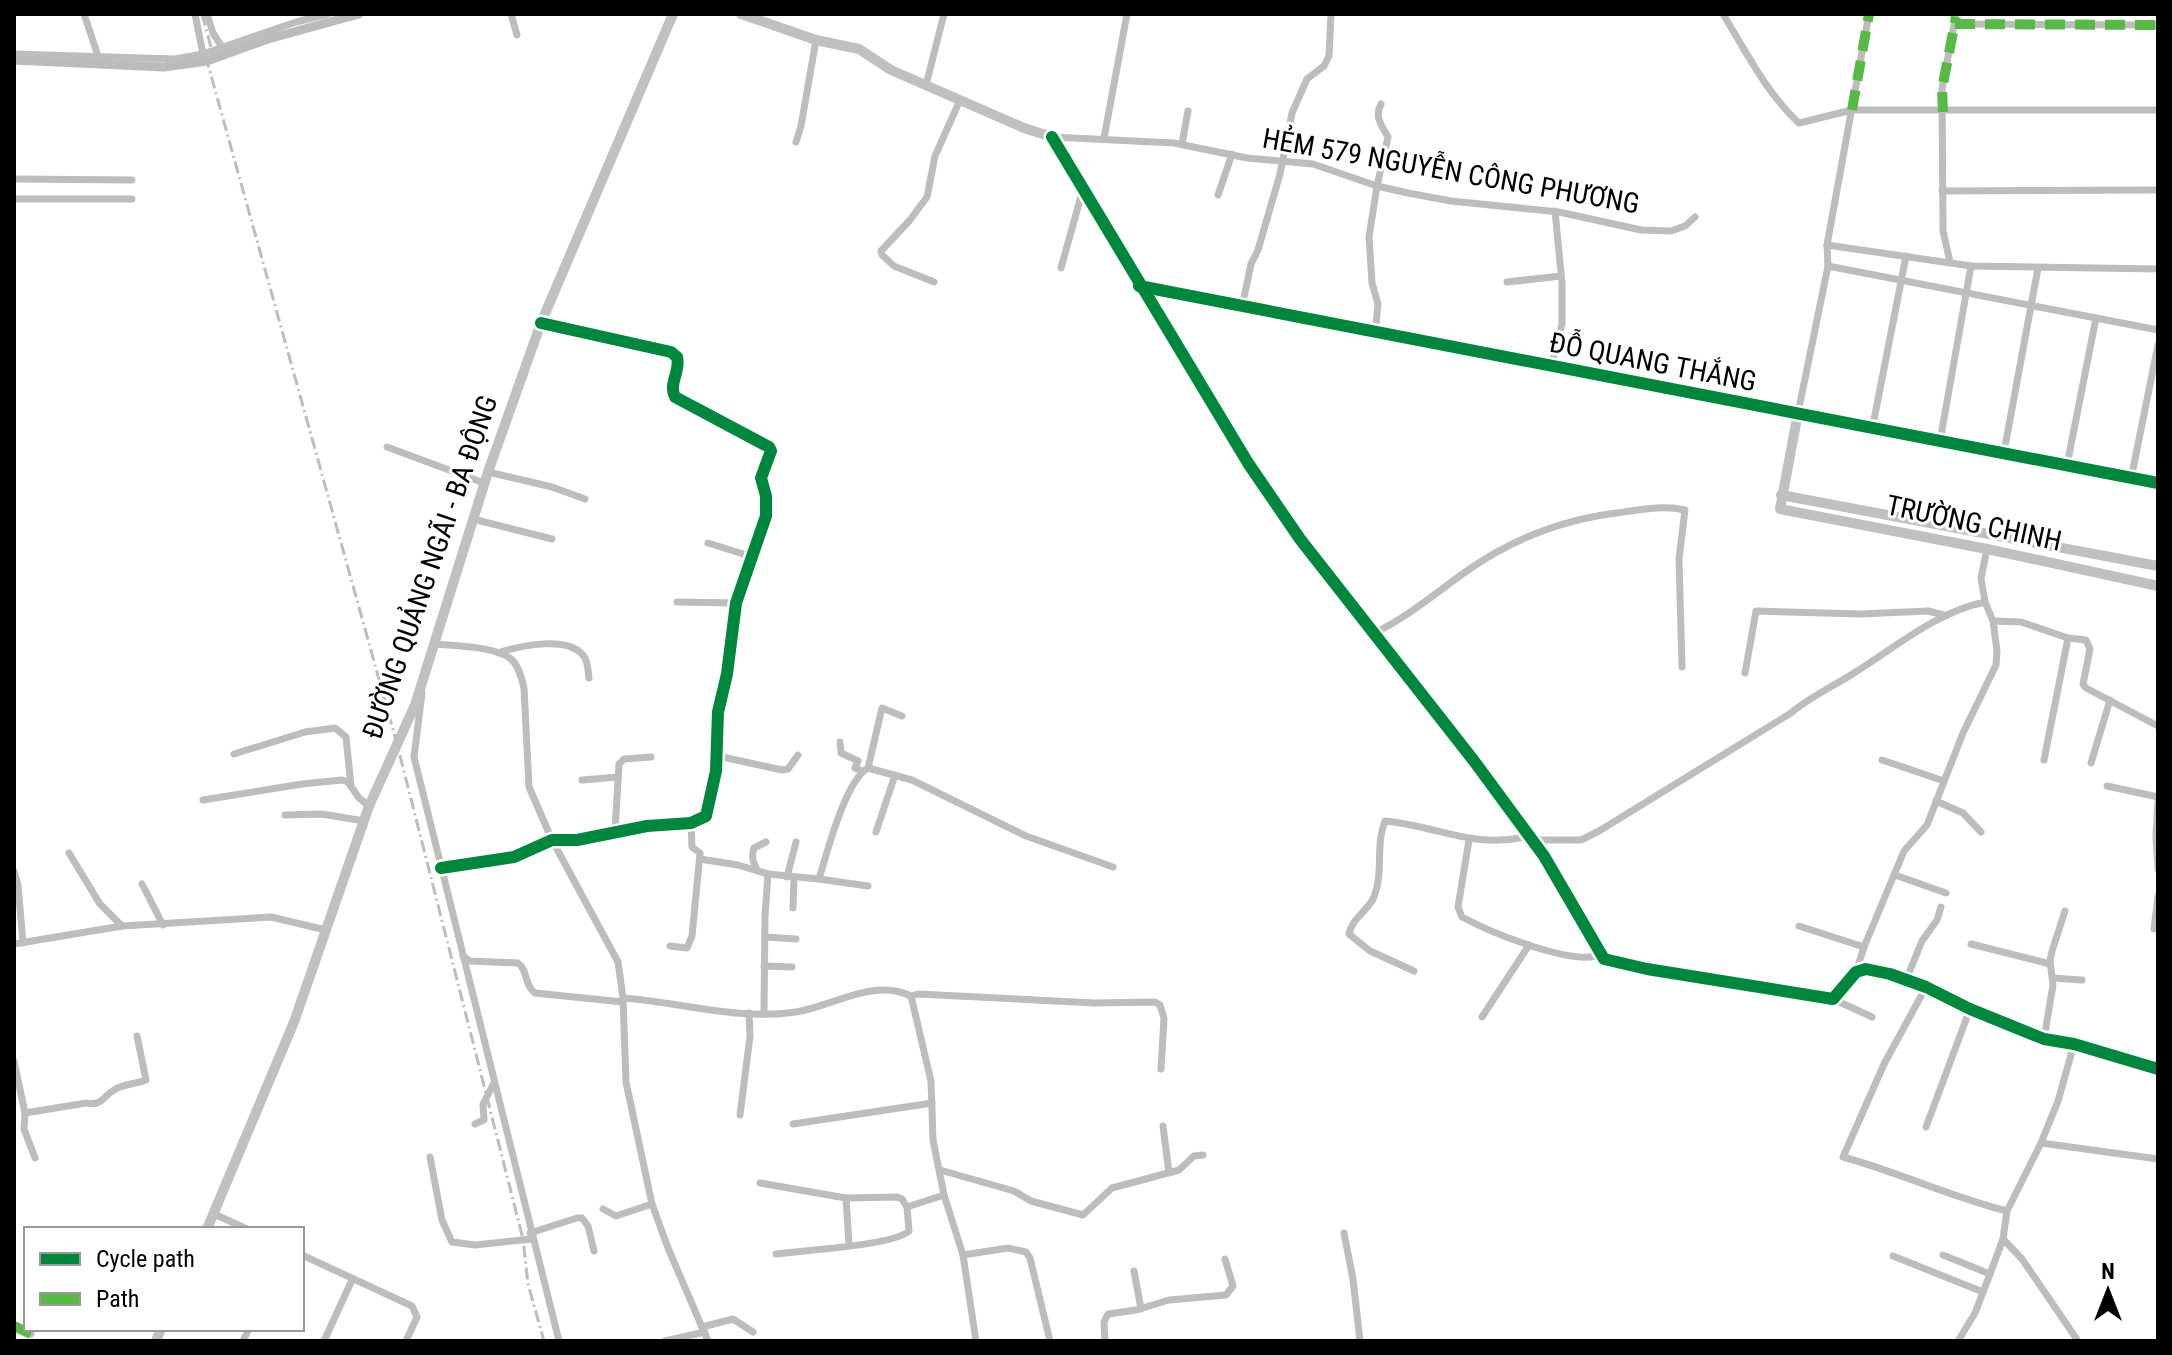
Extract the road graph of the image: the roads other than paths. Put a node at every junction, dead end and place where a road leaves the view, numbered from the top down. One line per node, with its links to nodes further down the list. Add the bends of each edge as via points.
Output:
1 (84, 14): 21 (street)
2 (195, 14): 20 (street)
3 (207, 14): 18 (street)
4 (328, 14): 18 (street)
5 (511, 14): 16 (street)
6 (673, 14): 63 (street, ĐƯỜNG QUẢNG NGÃI - BA ĐỘNG)
7 (741, 14): 17 (street, HẺM 579 NGUYỄN CÔNG PHƯƠNG)
8 (944, 14): 22 (street)
9 (1127, 14): 30 (street)
10 (1331, 14): 34 (street, via 1329,56 1307,79 1292,113)
11 (1723, 14): 25 (street, via 1752,65 1799,123)
12 (1869, 14): 25 (street)
13 (1956, 14): 14 (street)
14 (1955, 24): 15 (street); 28 (street, via 1942,89)
15 (2158, 25)
16 (517, 35)
17 (816, 40): 22 (street, HẺM 579 NGUYỄN CÔNG PHƯƠNG, via 859,49); 31 (street)
18 (222, 47): 20 (street)
19 (14, 54): 21 (street)
20 (203, 54): 21 (street, via 175,59)
21 (98, 56)
22 (926, 85): 23 (street, HẺM 579 NGUYỄN CÔNG PHƯƠNG)
23 (960, 100): 29 (street, HẺM 579 NGUYỄN CÔNG PHƯƠNG); 56 (street, via 935,156 927,197 881,251 894,266)
24 (1381, 104): 37 (street, via 1379,120 1388,137)
25 (1852, 110): 28 (street); 46 (street)
26 (2158, 110): 28 (street)
27 (1188, 111): 32 (street)
28 (1943, 112): 40 (street)
29 (1052, 137): 30 (street, HẺM 579 NGUYỄN CÔNG PHƯƠNG); 38 (street)
30 (1104, 138): 32 (street, HẺM 579 NGUYỄN CÔNG PHƯƠNG)
31 (796, 142)
32 (1182, 144): 33 (street, HẺM 579 NGUYỄN CÔNG PHƯƠNG)
33 (1232, 154): 34 (street, HẺM 579 NGUYỄN CÔNG PHƯƠNG); 41 (street)
34 (1282, 161): 37 (street, HẺM 579 NGUYỄN CÔNG PHƯƠNG, via 1313,164); 61 (street)
35 (14, 179): 36 (street)
36 (132, 180)
37 (1377, 186): 44 (street, HẺM 579 NGUYỄN CÔNG PHƯƠNG, via 1451,201); 65 (street, via 1369,237 1378,304)
38 (1083, 189): 51 (street); 58 (street)
39 (2158, 190): 40 (street)
40 (1942, 191): 48 (street)
41 (1218, 195)
42 (14, 199): 43 (street)
43 (132, 199)
44 (1555, 211): 45 (street, HẺM 579 NGUYỄN CÔNG PHƯƠNG, via 1658,232 1685,226); 54 (street)
45 (1695, 217)
46 (1827, 245): 47 (street); 49 (street)
47 (1906, 256): 48 (street); 55 (street)
48 (1950, 262): 50 (street)
49 (1828, 266): 55 (street); 68 (street)
50 (1971, 266): 52 (street); 59 (street)
51 (1061, 268)
52 (2038, 268): 53 (street); 60 (street)
53 (2158, 269)
54 (1561, 276): 57 (street); 67 (street, via 1562,324)
55 (1902, 279): 59 (street); 69 (street)
56 (934, 282)
57 (1507, 282)
58 (1139, 286): 61 (street, ĐỖ QUANG THẮNG); 91 (street, via 1248,463)
59 (1967, 292): 60 (street); 70 (street)
60 (2032, 304): 62 (street); 72 (street)
61 (1242, 307): 65 (street, ĐỖ QUANG THẮNG)
62 (2096, 318): 64 (street); 73 (street)
63 (541, 323): 74 (street, ĐƯỜNG QUẢNG NGÃI - BA ĐỘNG); 83 (street, via 671,352 678,360 675,397 769,447 761,478 766,516)
64 (2158, 330)
65 (1375, 334): 67 (street, ĐỖ QUANG THẮNG)
66 (2158, 345): 75 (street)
67 (1551, 367): 68 (street, ĐỖ QUANG THẮNG)
68 (1798, 413): 69 (street, ĐỖ QUANG THẮNG); 77 (street)
69 (1872, 430): 70 (street, ĐỖ QUANG THẮNG)
70 (1940, 441): 72 (street, ĐỖ QUANG THẮNG)
71 (387, 447): 74 (street)
72 (2004, 452): 73 (street, ĐỖ QUANG THẮNG)
73 (2067, 465): 75 (street, ĐỖ QUANG THẮNG)
74 (486, 477): 78 (street, via 552,487); 79 (street, ĐƯỜNG QUẢNG NGÃI - BA ĐỘNG)
75 (2131, 479): 76 (street, ĐỖ QUANG THẮNG)
76 (2158, 483)
77 (1781, 495): 82 (street, TRƯỜNG CHINH, via 1780,509); 84 (street, TRƯỜNG CHINH)
78 (585, 499)
79 (473, 519): 80 (street); 93 (street, ĐƯỜNG QUẢNG NGÃI - BA ĐỘNG)
80 (552, 539)
81 (708, 543): 83 (street)
82 (1987, 549): 85 (street, TRƯỜNG CHINH); 87 (street, via 1981,578)
83 (753, 557): 88 (street)
84 (2158, 566)
85 (2158, 586)
86 (677, 602): 88 (street)
87 (1985, 602): 89 (street); 90 (street)
88 (736, 603): 105 (street, via 718,712)
89 (1944, 615): 96 (street, via 1756,611); 127 (street, via 1599,831 1581,840)
90 (1993, 621): 92 (street, via 2030,624); 114 (street, via 1996,665)
91 (1374, 633): 95 (street, via 1399,622 1524,536 1597,515 1680,508 1685,510 1679,559); 127 (street)
92 (2068, 638): 99 (street, via 2090,643 2083,684); 108 (street)
93 (435, 644): 94 (street); 97 (street, ĐƯỜNG QUẢNG NGÃI - BA ĐỘNG)
94 (498, 653): 98 (street, via 529,645 569,646 584,657); 128 (street, via 512,660 521,676 529,787)
95 (1682, 667)
96 (1745, 673)
97 (422, 678): 120 (street, ĐƯỜNG QUẢNG NGÃI - BA ĐỘNG); 135 (street, via 413,748)
98 (589, 678)
99 (2110, 700): 101 (street); 109 (street)
100 (902, 716): 110 (street, via 882,708)
101 (2158, 726)
102 (840, 742): 110 (street, via 841,753 858,761 855,768)
103 (234, 754): 115 (street, via 335,728 346,737)
104 (798, 755): 105 (street, via 782,770)
105 (718, 756): 123 (street, via 706,816)
106 (651, 757): 112 (street, via 621,761)
107 (1882, 760): 114 (street)
108 (2044, 760)
109 (2091, 763)
110 (865, 769): 111 (street); 142 (street, via 833,829)
111 (895, 775): 125 (street); 134 (street, via 1026,836)
112 (618, 777): 113 (street); 124 (street)
113 (582, 780)
114 (1944, 781): 119 (street)
115 (351, 786): 118 (street, via 342,780); 120 (street)
116 (2107, 786): 117 (street)
117 (2158, 798): 136 (street)
118 (203, 800)
119 (1936, 801): 126 (street, via 1963,813); 140 (street)
120 (369, 806): 122 (street, ĐƯỜNG QUẢNG NGÃI - BA ĐỘNG)
121 (285, 815): 122 (street)
122 (364, 821): 154 (street, ĐƯỜNG QUẢNG NGÃI - BA ĐỘNG)
123 (691, 823): 124 (street); 133 (street, via 692,847)
124 (615, 831): 128 (street)
125 (876, 832)
126 (1981, 832)
127 (1531, 838): 129 (street); 162 (street)
128 (552, 840): 135 (street, via 514,857); 175 (street, via 618,962)
129 (1469, 840): 159 (street, via 1459,912); 167 (street, via 1385,821 1379,835 1375,892 1349,934 1370,951)
130 (766, 842): 138 (street, via 752,854)
131 (796, 842): 141 (street)
132 (69, 853): 151 (street, via 100,904)
133 (700, 859): 138 (street); 160 (street, via 691,943 687,948)
134 (1113, 867)
135 (441, 868): 163 (street)
136 (2158, 869)
137 (14, 871): 157 (street)
138 (758, 871): 139 (street)
139 (768, 874): 141 (street); 155 (street)
140 (1895, 875): 145 (street); 161 (street)
141 (791, 877): 142 (street); 148 (street)
142 (819, 879): 144 (street)
143 (142, 884): 150 (street)
144 (868, 886)
145 (1946, 893)
146 (2158, 896): 153 (street)
147 (1941, 907): 170 (street)
148 (793, 908)
149 (2065, 911): 164 (street)
150 (163, 925): 151 (street); 154 (street, via 271,917)
151 (122, 926): 157 (street)
152 (1799, 926): 161 (street)
153 (2154, 929)
154 (326, 930): 209 (street, ĐƯỜNG QUẢNG NGÃI - BA ĐỘNG)
155 (765, 937): 156 (street); 165 (street)
156 (796, 939)
157 (18, 944)
158 (1971, 944): 164 (street)
159 (1529, 945): 162 (street, via 1585,958); 179 (street)
160 (670, 946)
161 (1864, 947): 168 (street)
162 (1601, 955): 174 (street, via 1647,969)
163 (463, 956): 175 (street, via 478,962 518,963 535,993); 187 (street)
164 (2050, 964): 169 (street)
165 (764, 966): 166 (street); 178 (street)
166 (792, 967)
167 (1414, 971)
168 (1856, 972): 170 (street, via 1875,970); 174 (street)
169 (2053, 978): 171 (street); 182 (street)
170 (1906, 980): 172 (street)
171 (2082, 980)
172 (1926, 987): 176 (street); 208 (street, via 1843,1157)
173 (911, 996): 178 (street, via 876,991 801,1011); 185 (street, via 1155,1002 1164,1018); 188 (street)
174 (1833, 999): 180 (street)
175 (623, 1000): 177 (street); 205 (street, via 626,1082)
176 (1970, 1009): 182 (street); 194 (street)
177 (749, 1013): 178 (street); 190 (street)
178 (764, 1013)
179 (1482, 1017)
180 (1872, 1017)
181 (137, 1036): 189 (street, via 146,1080 113,1090 96,1105)
182 (2044, 1039): 183 (street)
183 (2074, 1044): 186 (street); 195 (street)
184 (14, 1061): 189 (street)
185 (1161, 1069)
186 (2158, 1069)
187 (494, 1083): 191 (street, via 483,1104 484,1120); 213 (street)
188 (932, 1103): 192 (street); 200 (street)
189 (25, 1113): 198 (street, via 24,1129)
190 (740, 1115)
191 (475, 1124)
192 (793, 1124)
193 (1163, 1126): 201 (street)
194 (1926, 1127)
195 (2041, 1143): 199 (street); 208 (street)
196 (1203, 1155): 201 (street)
197 (430, 1157): 213 (street, via 438,1207 452,1242 475,1245)
198 (35, 1158)
199 (2158, 1159)
200 (940, 1170): 201 (street, via 1083,1215 1112,1188); 203 (street)
201 (1169, 1173)
202 (760, 1183): 204 (street)
203 (944, 1195): 206 (street); 218 (street)
204 (846, 1198): 206 (street, via 897,1197); 215 (street)
205 (652, 1204): 207 (street, via 616,1216); 228 (street)
206 (907, 1207): 215 (street, via 907,1234)
207 (603, 1209)
208 (2007, 1211): 214 (street)
209 (214, 1214): 210 (street, ĐƯỜNG QUẢNG NGÃI - BA ĐỘNG); 211 (street)
210 (208, 1227)
211 (243, 1227)
212 (1344, 1233): 240 (street)
213 (531, 1236): 216 (street, via 582,1218); 234 (street)
214 (2003, 1239): 224 (street); 242 (street)
215 (849, 1245): 217 (street)
216 (594, 1251)
217 (776, 1254)
218 (963, 1255): 237 (street); 238 (street, via 1008,1248 1026,1252)
219 (1943, 1255): 224 (street)
220 (304, 1256): 225 (street)
221 (1893, 1256): 226 (street)
222 (1225, 1259): 227 (street, via 1233,1286 1226,1295 1169,1300)
223 (1134, 1271): 227 (street)
224 (1990, 1274): 226 (street)
225 (352, 1280): 232 (street); 233 (street, via 415,1309 417,1317)
226 (1983, 1292): 241 (street)
227 (1141, 1309): 239 (street, via 1105,1316)
228 (704, 1330): 230 (street, via 733,1319); 235 (street); 236 (street)
229 (25, 1331): 231 (street)
230 (753, 1332)
231 (31, 1334)
232 (324, 1341)
233 (406, 1341)
234 (559, 1341)
235 (665, 1341)
236 (708, 1341)
237 (976, 1341)
238 (1050, 1341)
239 (1105, 1341)
240 (1360, 1341)
241 (1958, 1341)
242 (2078, 1341)

